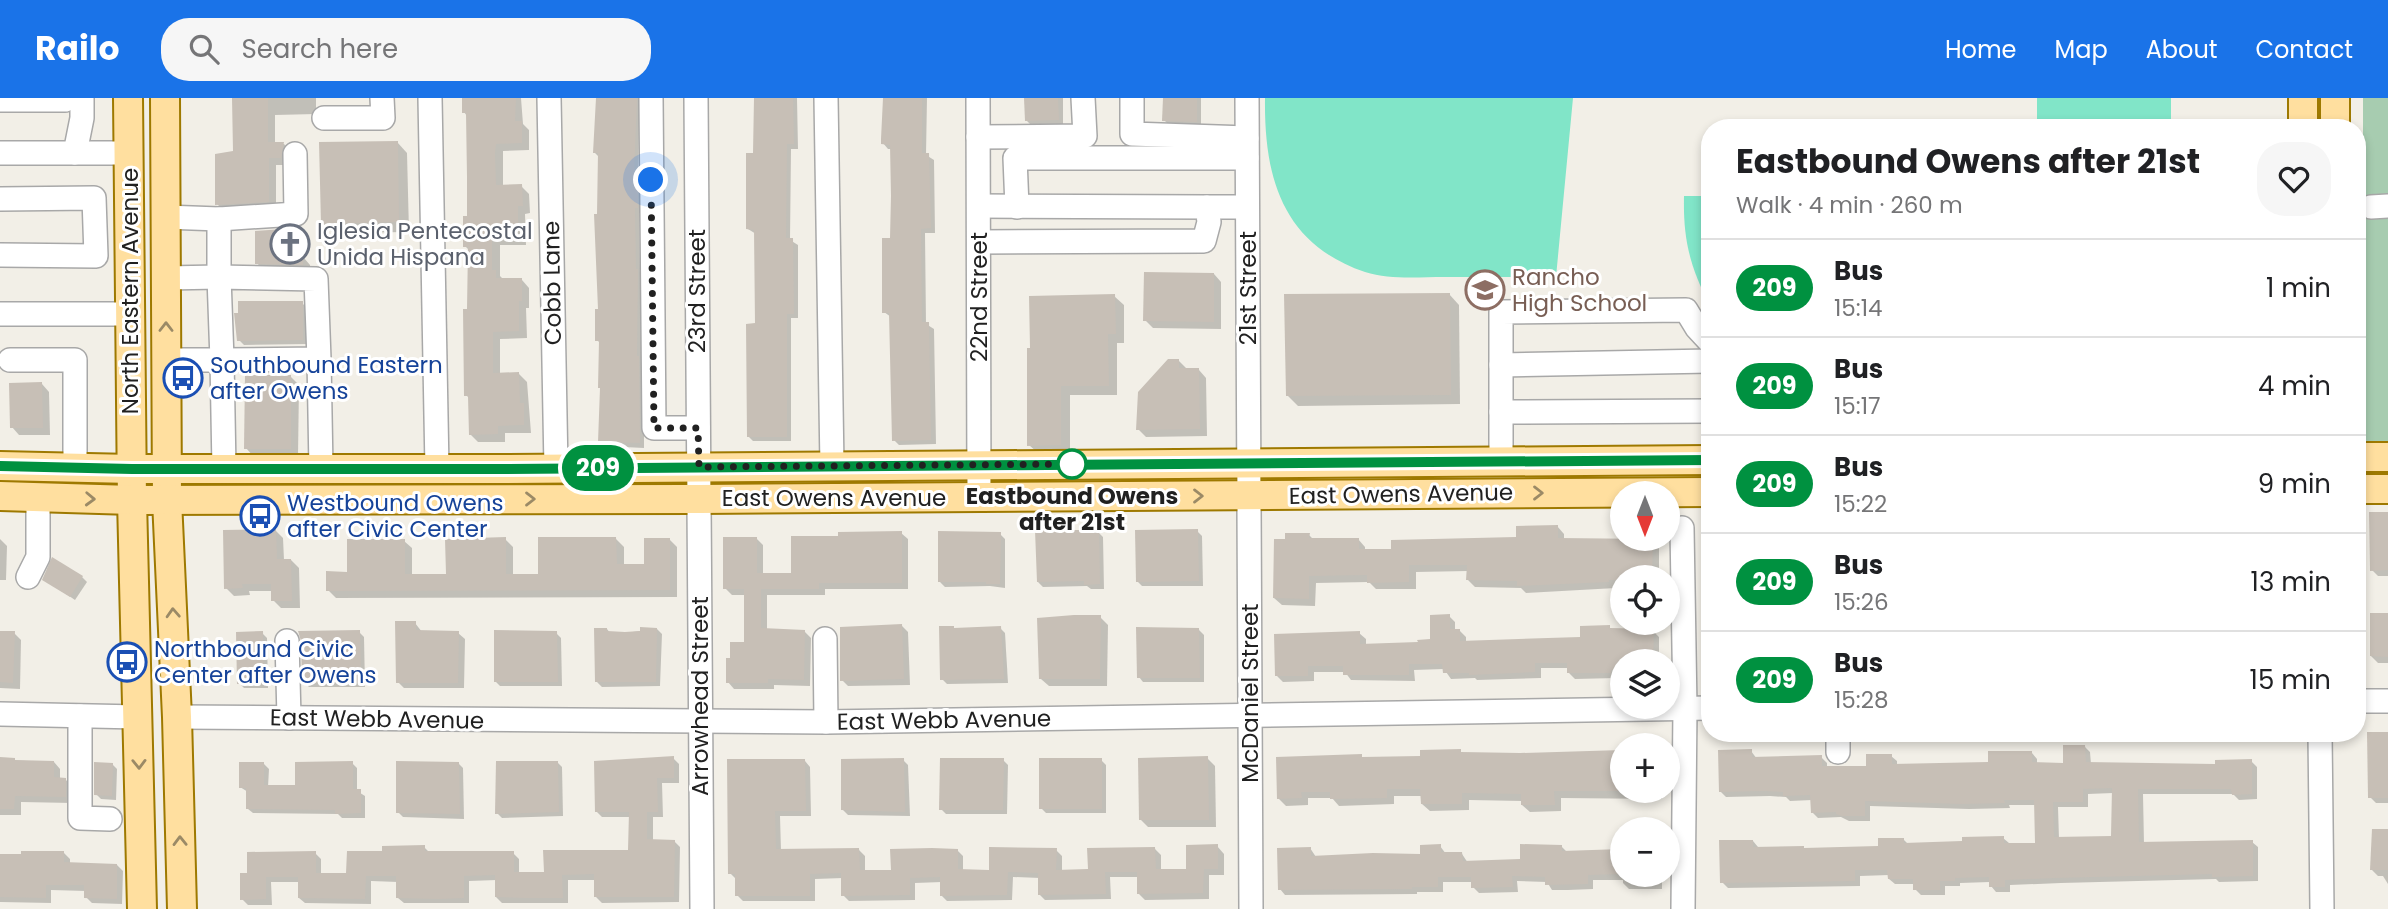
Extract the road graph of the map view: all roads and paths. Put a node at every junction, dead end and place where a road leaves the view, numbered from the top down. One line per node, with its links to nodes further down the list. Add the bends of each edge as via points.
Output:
1 (65, 98): 17 (street)
2 (82, 98): 24 (street)
3 (128, 98): 25 (main road, North Eastern Avenue)
4 (165, 98): 32 (main road, North Eastern Avenue)
5 (382, 98): 18 (street, via 383,118)
6 (430, 98): 61 (street)
7 (549, 98): 58 (street, Cobb Lane)
8 (651, 98): 49 (street, via 654,428)
9 (696, 98): 49 (street, 23rd Street)
10 (826, 98): 56 (street)
11 (978, 98): 21 (street, 22nd Street)
12 (1083, 98): 21 (street, via 1084,136)
13 (1132, 98): 22 (street, via 1132,134)
14 (1247, 98): 22 (street, 21st Street)
15 (2303, 98): 19 (main road)
16 (2335, 98): 20 (main road)
17 (0, 100)
18 (324, 118)
19 (2303, 119)
20 (2335, 119)
21 (978, 137): 28 (street, 22nd Street)
22 (1247, 148): 29 (street, via 1016,158); 31 (street, 21st Street)
23 (0, 153): 24 (street)
24 (75, 153): 25 (street)
25 (129, 153): 39 (main road, North Eastern Avenue)
26 (295, 154): 33 (street, via 296,214)
27 (0, 199): 35 (street, via 94,198 96,256)
28 (979, 206): 29 (street); 34 (street, 22nd Street)
29 (1017, 207): 30 (street)
30 (1206, 207): 31 (street); 34 (street, via 1209,222 1204,241)
31 (1247, 207): 62 (street, 21st Street)
32 (165, 217): 33 (street); 37 (main road, North Eastern Avenue)
33 (219, 219): 36 (street)
34 (979, 242): 54 (street, 22nd Street)
35 (0, 255)
36 (219, 277): 37 (street); 43 (street); 44 (street, via 316,279)
37 (166, 278): 42 (main road, North Eastern Avenue, one-way to 37)
38 (0, 314): 39 (street)
39 (131, 314): 65 (main road, North Eastern Avenue)
40 (1701, 332): 46 (street, via 1686,310 1501,312)
41 (10, 359): 57 (street, via 75,360)
42 (166, 359): 43 (street); 63 (main road, North Eastern Avenue)
43 (222, 359): 44 (street); 59 (street)
44 (319, 359): 60 (street)
45 (1701, 361): 46 (street)
46 (1501, 365): 48 (street)
47 (1701, 411): 48 (street)
48 (1501, 412): 52 (street)
49 (698, 428): 64 (street, 23rd Street)
50 (2366, 457): 51 (main road)
51 (2388, 457)
52 (1501, 460): 53 (main road, East Owens Avenue); 62 (main road, East Owens Avenue); 69 (main road)
53 (1701, 460)
54 (979, 464): 56 (main road, East Owens Avenue); 62 (main road, East Owens Avenue); 72 (street, 22nd Street)
55 (0, 466): 57 (main road, East Owens Avenue)
56 (832, 466): 64 (main road, East Owens Avenue)
57 (75, 467): 65 (main road, East Owens Avenue)
58 (556, 468): 61 (main road, East Owens Avenue); 64 (main road, East Owens Avenue)
59 (224, 469): 60 (main road, East Owens Avenue); 63 (main road, East Owens Avenue)
60 (321, 469): 61 (main road, East Owens Avenue)
61 (437, 469)
62 (1249, 479): 69 (main road, East Owens Avenue); 72 (main road, East Owens Avenue, one-way to 62); 85 (street, McDaniel Street)
63 (167, 484): 64 (main road, East Owens Avenue, one-way to 64); 65 (main road, East Owens Avenue); 84 (main road, North Eastern Avenue, one-way to 63)
64 (699, 484): 72 (main road, East Owens Avenue); 87 (street, Arrowhead Street)
65 (132, 485): 71 (main road, East Owens Avenue, one-way to 65); 83 (main road, North Eastern Avenue)
66 (2366, 489): 67 (main road)
67 (2388, 489)
68 (1701, 492): 69 (main road, East Owens Avenue, one-way to 68)
69 (1471, 493)
70 (0, 496): 71 (main road, East Owens Avenue)
71 (38, 497): 74 (street, via 37,557)
72 (979, 497)
73 (1682, 528): 79 (street)
74 (28, 578)
75 (825, 639): 88 (street)
76 (287, 641): 86 (street)
77 (2366, 701): 78 (street)
78 (2388, 701)
79 (1685, 708): 80 (street, East Webb Avenue); 85 (street, East Webb Avenue); 95 (street)
80 (1701, 708)
81 (0, 714): 82 (street)
82 (80, 716): 83 (street); 90 (street, via 80,818)
83 (138, 717): 91 (main road, North Eastern Avenue, one-way to 91)
84 (177, 717): 86 (street, East Webb Avenue); 92 (main road, North Eastern Avenue, one-way to 84)
85 (1250, 717): 88 (street, East Webb Avenue); 94 (street, McDaniel Street)
86 (289, 718): 87 (street, East Webb Avenue)
87 (701, 722): 88 (street, East Webb Avenue); 93 (street, Arrowhead Street)
88 (826, 722)
89 (2320, 742): 96 (street)
90 (110, 819)
91 (142, 909)
92 (182, 909)
93 (702, 909)
94 (1251, 909)
95 (1683, 909)
96 (2322, 909)

